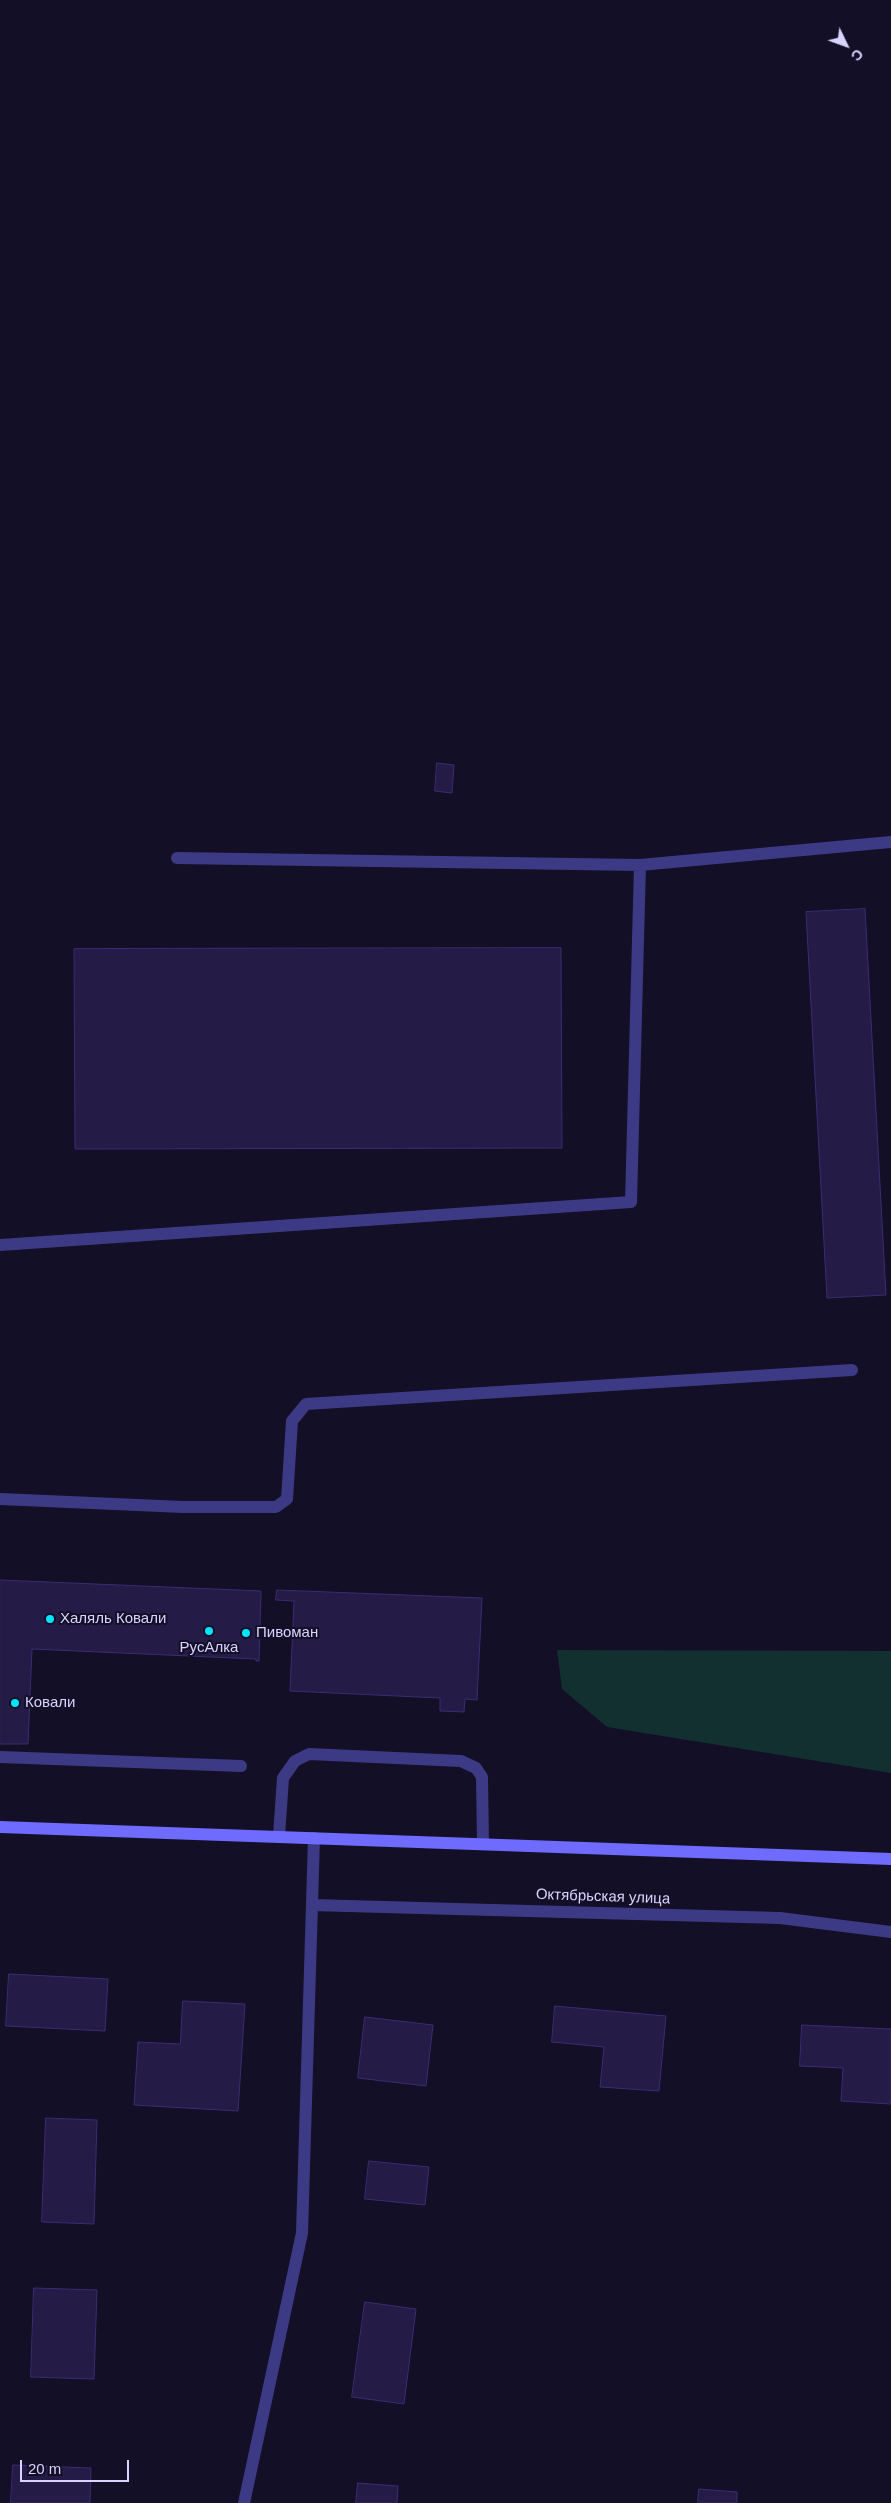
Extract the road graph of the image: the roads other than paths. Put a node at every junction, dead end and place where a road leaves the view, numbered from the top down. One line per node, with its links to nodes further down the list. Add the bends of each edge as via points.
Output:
1 (891, 842): 3 (street)
2 (177, 858): 3 (street)
3 (640, 865): 4 (street, via 631,1202)
4 (0, 1245)
5 (852, 1370): 6 (street, via 306,1404 292,1421 287,1499 276,1507 184,1507)
6 (0, 1499)
7 (0, 1757): 8 (street)
8 (241, 1766)
9 (0, 1827): 10 (main road)
10 (280, 1836): 11 (main road); 12 (street, via 283,1778 295,1761 309,1754 461,1761 476,1768 482,1777)
11 (314, 1838): 12 (main road); 14 (street)
12 (483, 1844): 13 (main road)
13 (891, 1859)
14 (312, 1905): 15 (street, Октябрьская улица, via 780,1918); 16 (street, via 302,2233)
15 (891, 1932)
16 (244, 2503)

